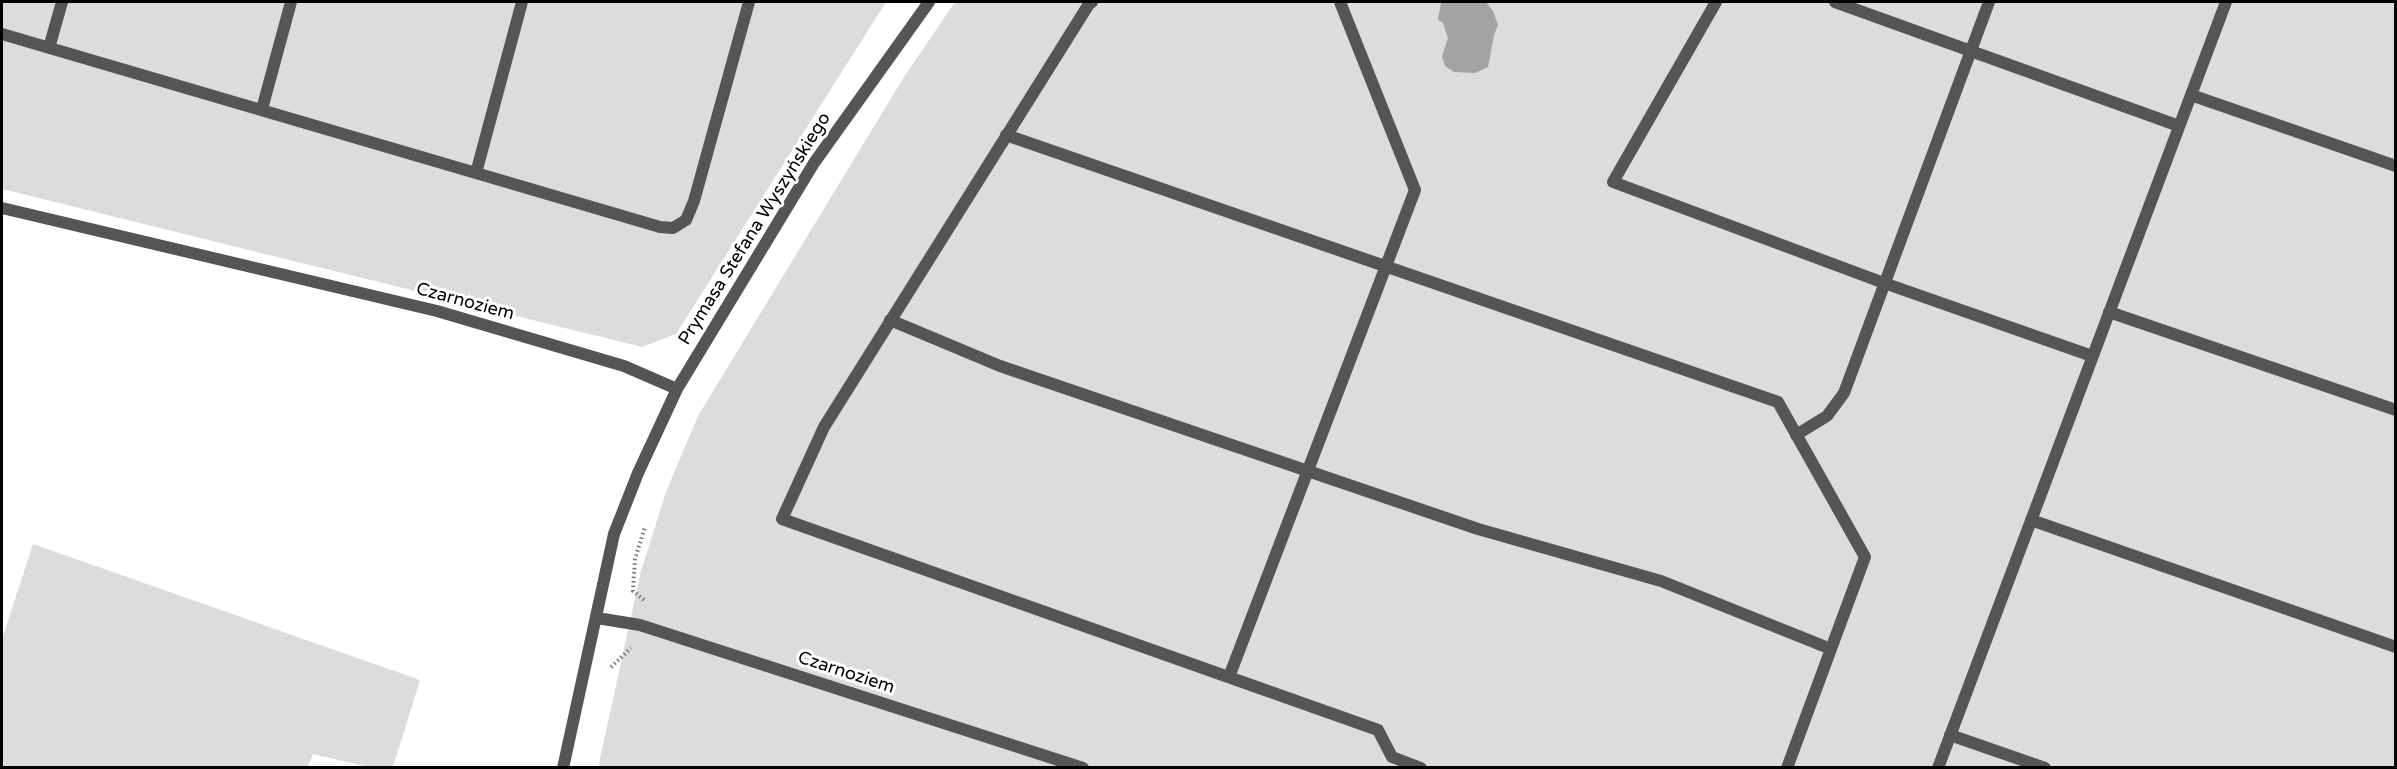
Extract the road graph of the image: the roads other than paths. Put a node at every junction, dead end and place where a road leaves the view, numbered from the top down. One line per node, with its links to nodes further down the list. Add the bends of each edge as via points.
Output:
1 (62, 2): 13 (street)
2 (291, 2): 16 (street)
3 (522, 2): 20 (street)
4 (749, 2): 20 (street, via 686,220 673,228 660,227)
5 (929, 2): 27 (street, Prymasa Stefana Wyszyńskiego, via 814,163)
6 (1092, 2): 18 (street)
7 (1340, 2): 22 (street, via 1415,190)
8 (1716, 2): 23 (street, via 1613,182)
9 (1835, 2): 14 (street)
10 (1989, 2): 14 (street)
11 (2226, 2): 15 (street)
12 (2, 34): 13 (street)
13 (50, 48): 16 (street)
14 (1971, 50): 17 (street); 23 (street)
15 (2191, 95): 17 (street); 19 (street)
16 (262, 109): 20 (street)
17 (2179, 126): 24 (street)
18 (1006, 135): 22 (street); 25 (street)
19 (2396, 166)
20 (476, 173)
21 (2, 208): 27 (street, Czarnoziem, via 437,311 624,366)
22 (1386, 267): 29 (street, via 1778,402); 30 (street)
23 (1884, 283): 26 (street); 29 (street, via 1844,393 1827,416)
24 (2109, 312): 26 (street); 28 (street)
25 (890, 321): 30 (street, via 1000,366); 35 (street, via 824,426 782,519)
26 (2092, 357): 31 (street)
27 (677, 389): 32 (street, via 614,534)
28 (2396, 410)
29 (1796, 435): 34 (street, via 1864,557)
30 (1307, 471): 34 (street, via 1478,529 1661,581); 35 (street)
31 (2031, 520): 33 (street); 36 (street)
32 (597, 618): 37 (street); 38 (street, Czarnoziem, via 640,625)
33 (2396, 647)
34 (1831, 649): 40 (street)
35 (1229, 677): 39 (street, via 1378,730 1392,757)
36 (1950, 735): 41 (street); 42 (street)
37 (563, 768)
38 (1083, 768)
39 (1421, 768)
40 (1787, 768)
41 (1938, 768)
42 (2045, 768)

